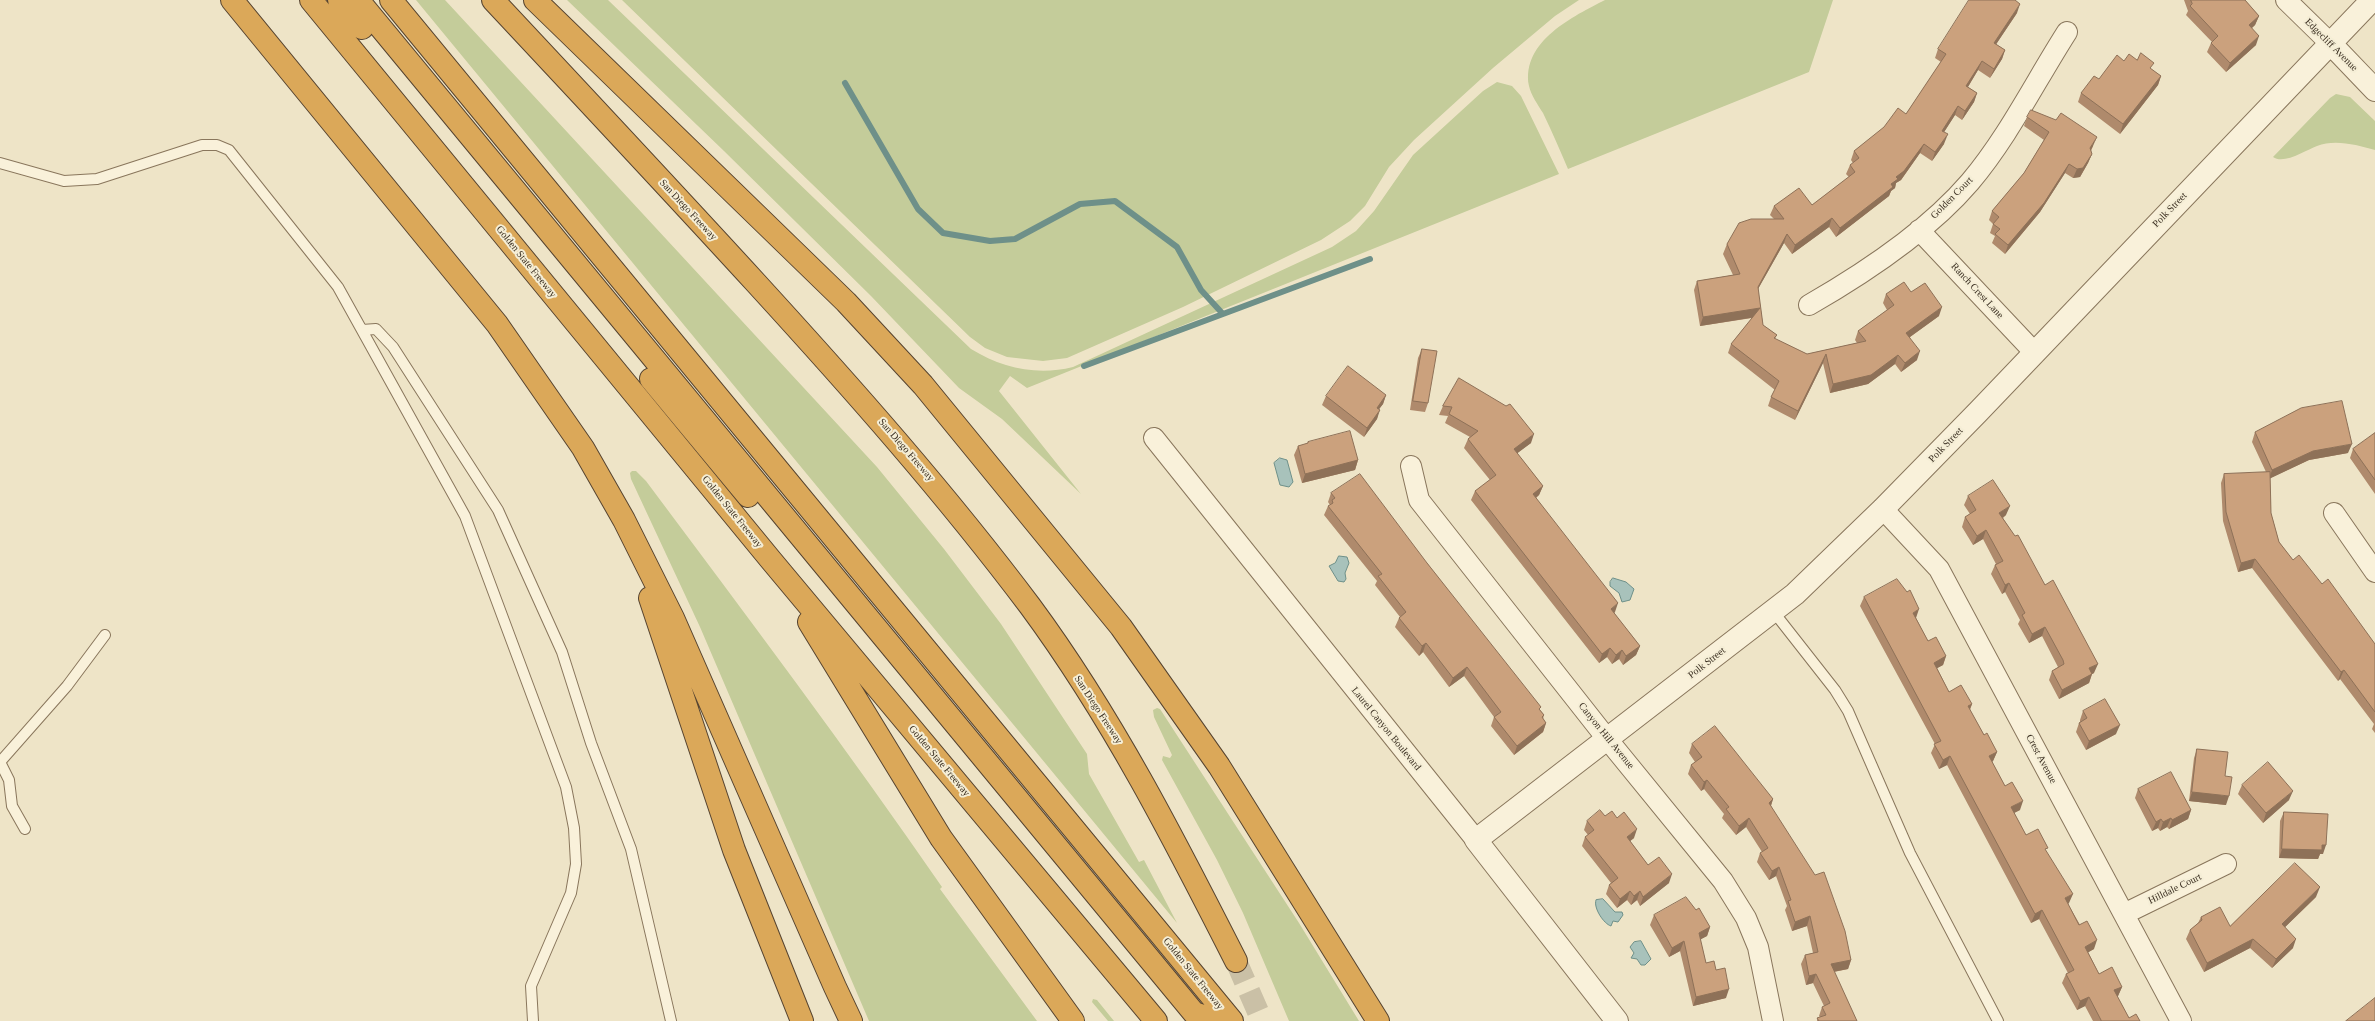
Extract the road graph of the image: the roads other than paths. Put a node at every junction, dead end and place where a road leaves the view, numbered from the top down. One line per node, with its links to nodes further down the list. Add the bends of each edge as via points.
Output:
1 (232, 0): 22 (highway, via 497,324 583,448)
2 (311, 0): 23 (highway, Golden State Freeway)
3 (339, 0): 40 (highway)
4 (358, 0): 41 (highway, via 1194,1013)
5 (391, 0): 42 (highway, Golden State Freeway)
6 (493, 0): 33 (highway, San Diego Freeway, via 829,363 940,490 1032,609 1112,729 1165,822)
7 (535, 0): 43 (highway, via 846,302 923,385 1121,627 1219,766)
8 (2286, 0): 11 (street, Edgecliff Avenue)
9 (2372, 0): 11 (street, Polk Street)
10 (2067, 32): 14 (street, Golden Court, via 2004,137 1969,182)
11 (2331, 44): 12 (street, Edgecliff Avenue); 17 (street, Polk Street)
12 (2375, 90)
13 (0, 163): 16 (lane, via 57,180 97,179 202,145 217,145 229,150 338,287)
14 (1919, 230): 15 (street, Golden Court, via 1839,288); 17 (street, Ranch Crest Lane)
15 (1809, 306)
16 (362, 330): 34 (lane, via 465,516 566,788 574,828 576,864 571,893 531,986); 35 (lane, via 376,329 393,347 498,510 562,652 591,743 631,849)
17 (2034, 352): 20 (street, Polk Street)
18 (1154, 438): 30 (street, Laurel Canyon Boulevard)
19 (1411, 466): 27 (street, Canyon Hill Avenue, via 1419,500)
20 (1883, 510): 25 (street, Polk Street, via 1795,594); 32 (street, Crest Avenue, via 1939,569)
21 (2334, 513): 24 (street)
22 (624, 520): 36 (highway, via 734,850); 37 (highway, via 673,618)
23 (770, 559): 38 (highway, via 941,838); 39 (highway, Golden State Freeway)
24 (2375, 572)
25 (1773, 611): 27 (street, Polk Street); 46 (lane, via 1835,690 1848,711 1910,853)
26 (105, 635): 28 (lane, via 67,686)
27 (1608, 740): 30 (street, Polk Street); 45 (street, Canyon Hill Avenue, via 1723,881 1746,918 1758,947)
28 (0, 762): 29 (lane, via 9,780 12,806)
29 (24, 829)
30 (1476, 840): 44 (street, Laurel Canyon Boulevard)
31 (2226, 864): 32 (street, Hilldale Court)
32 (2124, 914): 47 (street, Crest Avenue)
33 (1236, 961)
34 (533, 1021)
35 (671, 1021)
36 (802, 1021)
37 (851, 1021)
38 (1073, 1021)
39 (1156, 1021)
40 (1182, 1021)
41 (1217, 1021)
42 (1232, 1021)
43 (1378, 1021)
44 (1617, 1021)
45 (1773, 1021)
46 (1998, 1021)
47 (2181, 1021)

